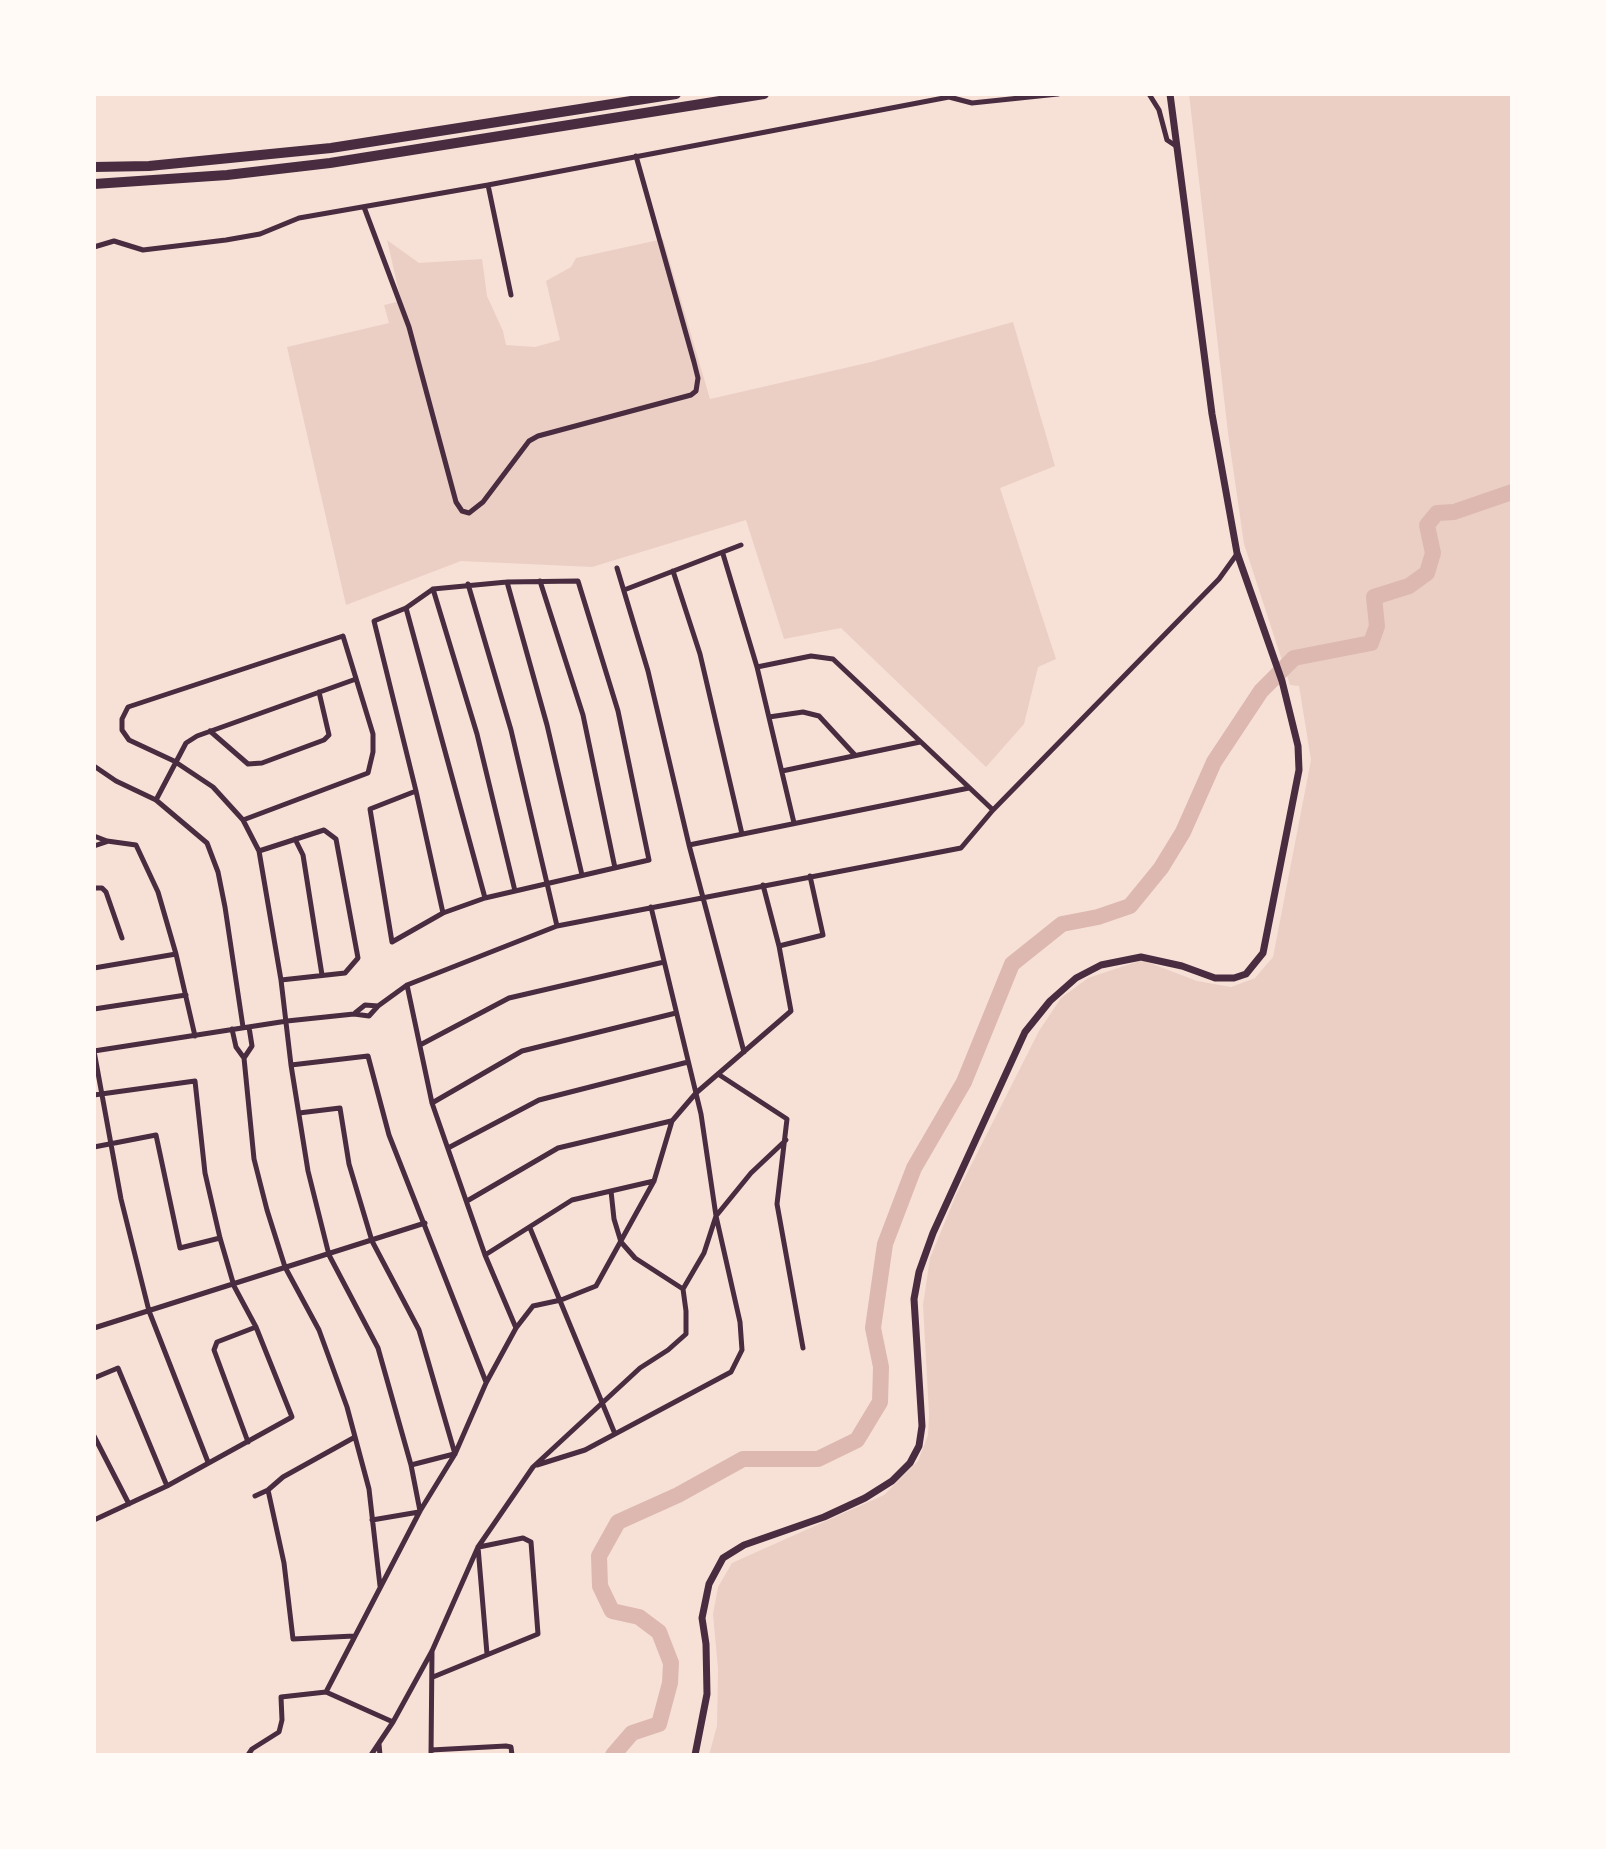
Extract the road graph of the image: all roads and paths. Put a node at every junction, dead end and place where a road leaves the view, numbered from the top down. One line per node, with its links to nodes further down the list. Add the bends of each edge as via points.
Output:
1 (676, 94): 8 (highway, via 331,148)
2 (764, 94): 9 (highway, via 330,163)
3 (1058, 94): 7 (street, via 972,103 949,97)
4 (1149, 94): 6 (street, via 1167,140)
5 (1170, 94): 6 (street)
6 (1176, 146): 15 (street, via 1212,414)
7 (636, 156): 10 (street); 11 (street, via 694,362 696,391 538,436 469,513 456,502 409,327)
8 (94, 167)
9 (94, 184)
10 (488, 185): 11 (street); 13 (street)
11 (364, 207): 12 (street, via 299,218 260,234 226,240 143,250 114,241)
12 (94, 247)
13 (511, 295)
14 (741, 545): 16 (street)
15 (1237, 553): 38 (street, via 1219,579); 145 (street, via 1282,681 1298,746 1299,770 1263,953 1246,974 1234,978 1215,978 1141,957 1101,965 1076,978 1025,1032 919,1272 914,1299 919,1446 892,1481 865,1498 723,1558 709,1584 702,1618 707,1694)
16 (723, 554): 18 (street); 25 (street)
17 (617, 568): 23 (street)
18 (673, 571): 23 (street); 41 (street, via 700,654)
19 (540, 581): 20 (street); 48 (street, via 583,715); 48 (street, via 578,581 618,711 649,860)
20 (507, 582): 21 (street); 49 (street)
21 (468, 584): 22 (street); 51 (street, via 511,730)
22 (433, 589): 24 (street); 54 (street, via 477,734)
23 (624, 590): 45 (street)
24 (406, 608): 36 (street, via 374,621); 56 (street)
25 (757, 667): 28 (street); 30 (street, via 811,656 833,659)
26 (356, 679): 27 (street); 32 (street, via 343,636 128,707 122,730 129,740); 39 (street, via 373,734 368,773)
27 (319, 692): 29 (street); 29 (street, via 329,735 262,763 248,764)
28 (769, 717): 31 (street, via 803,712 819,716); 34 (street)
29 (210, 731): 32 (street, via 186,743)
30 (921, 741): 31 (street); 35 (street)
31 (854, 754): 34 (street)
32 (174, 761): 37 (street); 39 (street, via 213,787)
33 (94, 766): 37 (street)
34 (782, 771): 40 (street)
35 (970, 788): 38 (street); 40 (street)
36 (416, 791): 58 (street); 58 (street, via 370,809 392,942)
37 (156, 800): 74 (street, via 207,843 218,872)
38 (993, 810): 50 (street, via 961,848)
39 (243, 820): 47 (street)
40 (794, 823): 41 (street)
41 (742, 834): 45 (street)
42 (94, 836): 44 (street)
43 (295, 839): 47 (street); 65 (street, via 303,855); 65 (street, via 324,830 336,839 358,958 345,973)
44 (107, 841): 46 (street); 62 (street, via 136,845 158,892)
45 (689, 845): 55 (street)
46 (94, 846)
47 (259, 851): 66 (street)
48 (615, 868): 49 (street)
49 (582, 875): 51 (street)
50 (810, 876): 52 (street); 61 (street, via 823,935)
51 (545, 884): 54 (street); 59 (street)
52 (763, 885): 55 (street); 61 (street)
53 (94, 888): 60 (street, via 106,892)
54 (515, 891): 56 (street)
55 (703, 896): 57 (street); 78 (street)
56 (485, 898): 58 (street)
57 (651, 907): 59 (street); 63 (street)
58 (443, 913)
59 (557, 926): 67 (street)
60 (122, 938)
61 (779, 946): 78 (street, via 791,1011)
62 (176, 954): 64 (street); 68 (street)
63 (664, 962): 71 (street); 77 (street, via 509,998)
64 (94, 968)
65 (322, 975): 66 (street)
66 (281, 980): 73 (street)
67 (407, 985): 69 (street); 77 (street)
68 (186, 995): 70 (street); 76 (street)
69 (378, 1006): 72 (street, via 365,1005); 72 (street, via 369,1016)
70 (94, 1009)
71 (676, 1013): 80 (street); 86 (street, via 522,1051)
72 (354, 1014): 73 (street)
73 (287, 1021): 74 (street); 81 (street)
74 (246, 1027): 75 (street); 79 (street, via 252,1046)
75 (232, 1029): 76 (street); 79 (street)
76 (195, 1036): 83 (street, via 94,1051)
77 (420, 1045): 86 (street)
78 (744, 1052): 82 (street)
79 (244, 1058): 104 (street, via 254,1159)
80 (688, 1062): 84 (street); 92 (street, via 539,1100)
81 (291, 1065): 87 (street); 97 (street, via 368,1056 389,1135)
82 (718, 1074): 84 (street); 89 (street, via 787,1119)
83 (102, 1093): 85 (street); 90 (street); 99 (street, via 195,1081 205,1173)
84 (696, 1093): 88 (street); 96 (street)
85 (94, 1095)
86 (432, 1103): 92 (street)
87 (299, 1113): 100 (street, via 340,1108 349,1164); 102 (street)
88 (672, 1121): 93 (street); 95 (street, via 558,1148)
89 (786, 1140): 96 (street); 112 (street, via 777,1204)
90 (111, 1143): 91 (street); 99 (street, via 156,1135 180,1248); 108 (street)
91 (94, 1147)
92 (448, 1148): 95 (street)
93 (654, 1181): 94 (street); 101 (street)
94 (611, 1191): 98 (street, via 572,1200); 101 (street)
95 (467, 1201): 103 (street)
96 (716, 1216): 106 (street, via 704,1253); 116 (street, via 742,1350 731,1372)
97 (425, 1223): 100 (street); 114 (street)
98 (530, 1228): 103 (street); 107 (street)
99 (220, 1238): 105 (street)
100 (372, 1241): 102 (street); 120 (street, via 419,1330)
101 (621, 1242): 106 (street, via 635,1258); 107 (street, via 596,1286)
102 (329, 1255): 104 (street); 122 (street, via 378,1348)
103 (485, 1255): 111 (street)
104 (285, 1267): 105 (street); 118 (street, via 319,1330)
105 (234, 1286): 108 (street); 109 (street)
106 (683, 1289): 115 (street, via 686,1334)
107 (561, 1300): 111 (street, via 533,1306); 115 (street)
108 (149, 1311): 110 (street); 121 (street)
109 (256, 1327): 119 (street, via 292,1417); 119 (street, via 217,1342 214,1350)
110 (94, 1328)
111 (516, 1328): 114 (street)
112 (803, 1348)
113 (94, 1378): 124 (street, via 118,1368)
114 (486, 1383): 120 (street)
115 (604, 1403): 116 (street); 123 (street)
116 (615, 1434): 123 (street)
117 (94, 1436): 127 (street)
118 (355, 1437): 125 (street); 130 (street)
119 (248, 1442): 121 (street)
120 (455, 1454): 122 (street); 128 (street)
121 (208, 1462): 124 (street)
122 (411, 1465): 128 (street)
123 (533, 1467): 131 (street)
124 (167, 1486): 127 (street)
125 (268, 1490): 126 (street); 133 (street, via 293,1639)
126 (255, 1496)
127 (129, 1504): 129 (street)
128 (420, 1511): 130 (street); 132 (street)
129 (94, 1520)
130 (372, 1520): 132 (street)
131 (478, 1547): 134 (street); 135 (street); 135 (street, via 529,1540 538,1625 535,1636)
132 (380, 1587): 133 (street)
133 (355, 1636): 137 (street)
134 (432, 1651): 136 (street); 138 (street)
135 (487, 1654): 136 (street)
136 (433, 1677): 140 (street)
137 (326, 1692): 138 (street); 141 (street, via 281,1697 279,1732)
138 (393, 1722): 139 (street)
139 (379, 1743): 142 (street); 143 (street)
140 (431, 1752): 144 (street, via 506,1746)
141 (248, 1755)
142 (371, 1755)
143 (380, 1755)
144 (512, 1755)
145 (695, 1755)

